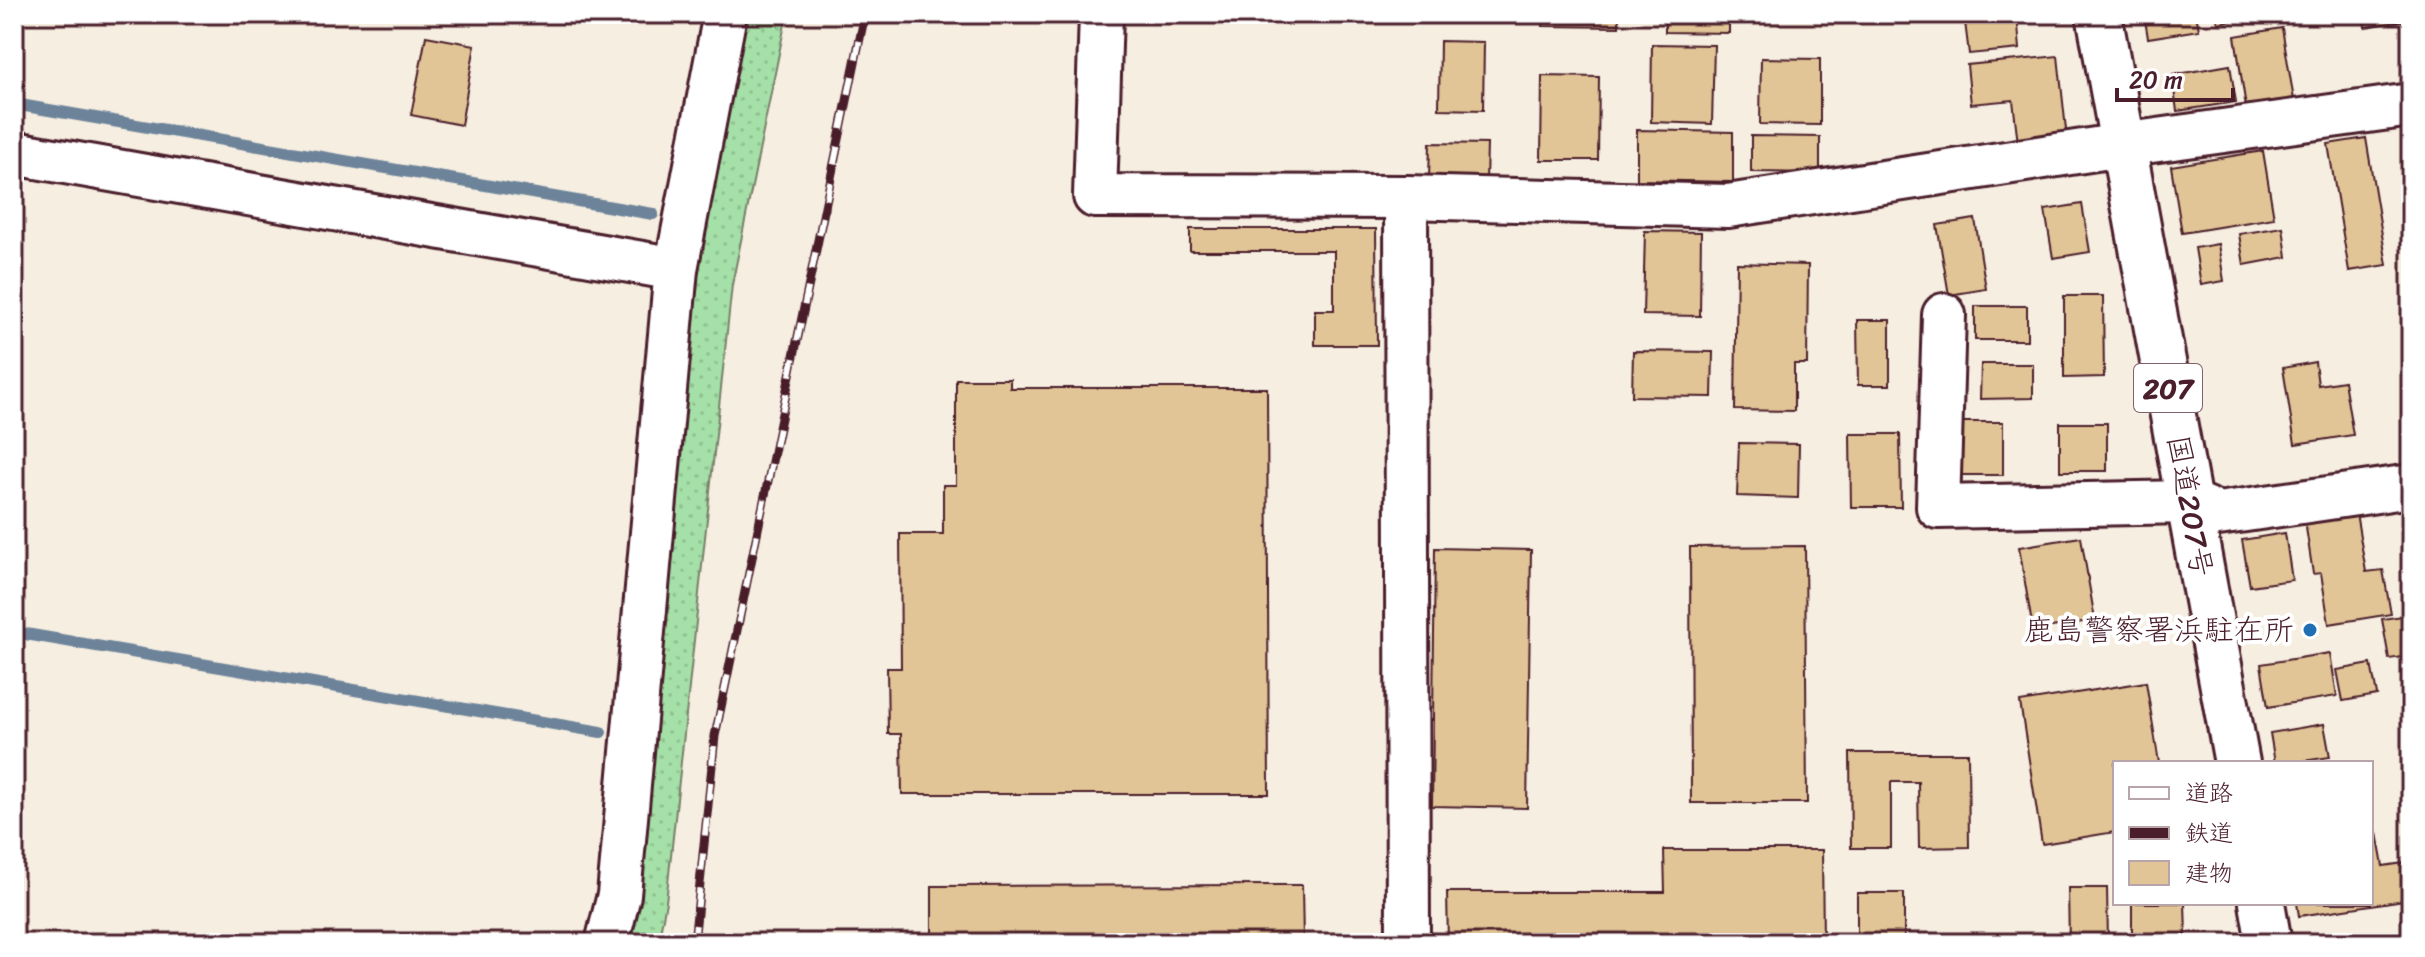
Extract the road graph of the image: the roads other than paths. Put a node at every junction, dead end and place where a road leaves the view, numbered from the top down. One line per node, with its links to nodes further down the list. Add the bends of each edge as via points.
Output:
1 (725, 14): 8 (street)
2 (1101, 14): 7 (street, via 1095,196)
3 (2099, 14): 5 (highway, 国道207号 / 207)
4 (2411, 105): 5 (street)
5 (2122, 145): 7 (street, via 1728,206); 11 (highway, 国道207号 / 207)
6 (14, 153): 8 (street)
7 (1406, 197): 15 (street)
8 (676, 269): 14 (street, via 619,895)
9 (1944, 315): 11 (street, via 1938,507)
10 (2411, 486): 11 (street, via 2218,514)
11 (2189, 502): 12 (highway, 国道207号 / 207)
12 (2237, 761)
13 (2262, 905): 16 (highway)
14 (607, 943)
15 (1408, 943)
16 (2269, 943)

